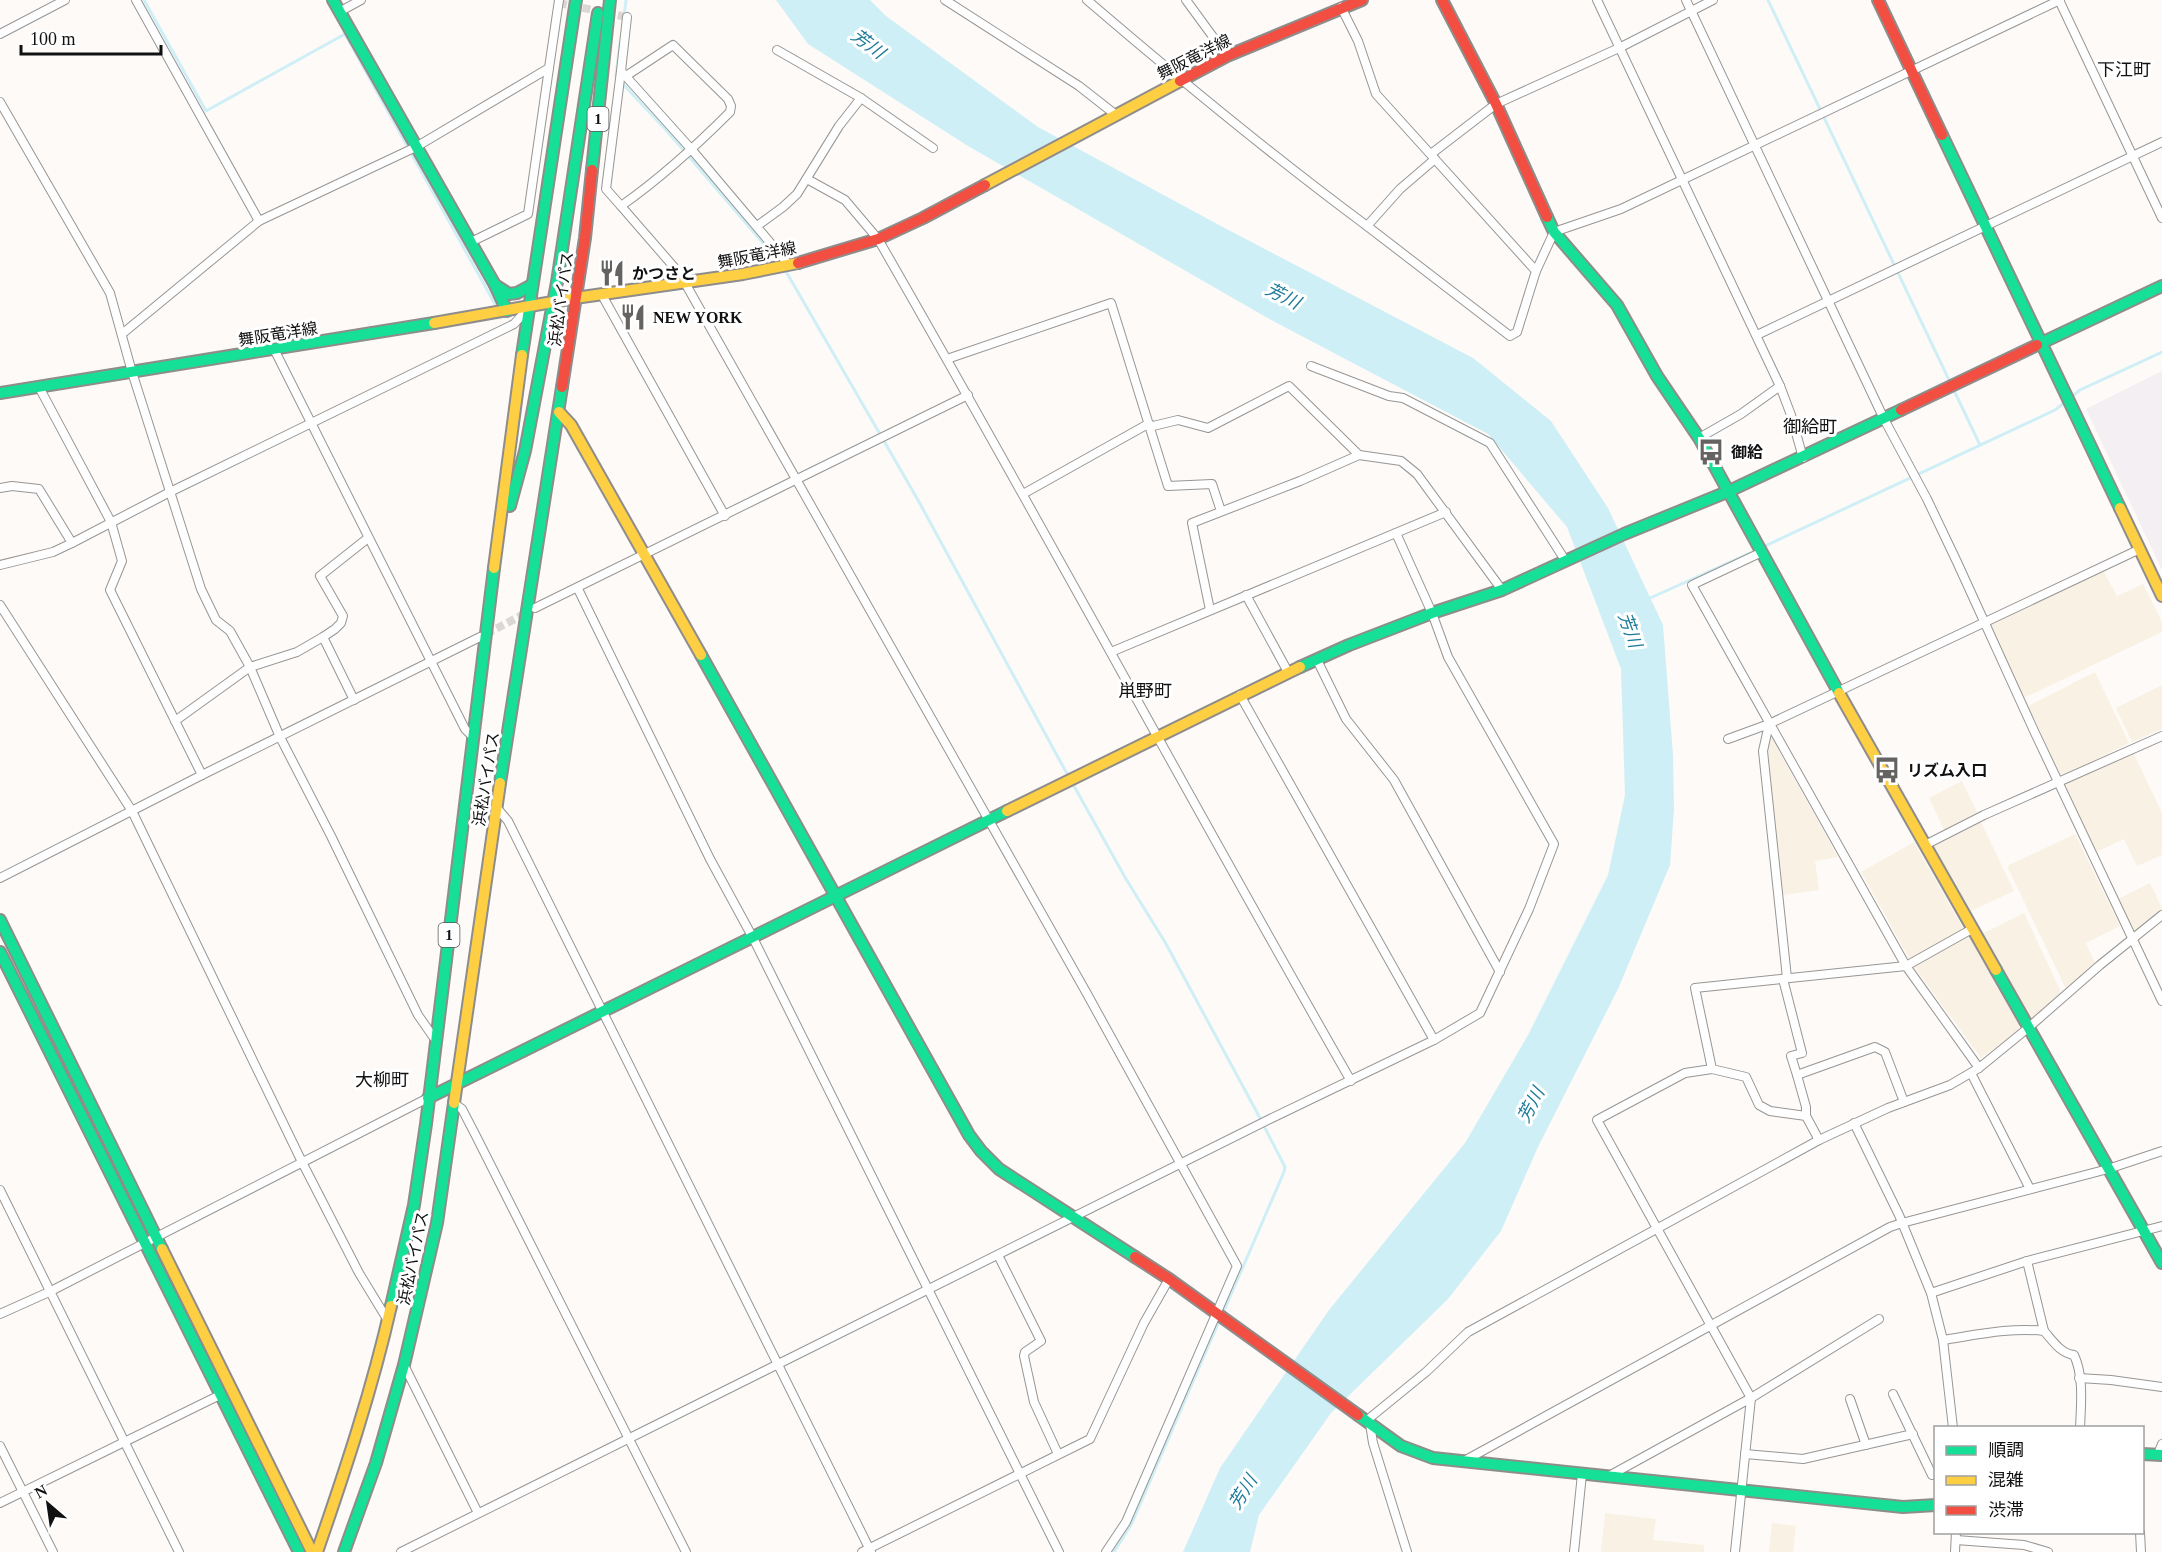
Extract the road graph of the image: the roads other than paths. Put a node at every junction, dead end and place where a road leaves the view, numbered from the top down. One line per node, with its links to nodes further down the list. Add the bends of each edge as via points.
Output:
1 (65, 0): 23 (street)
2 (136, 0): 46 (street)
3 (333, 0): 21 (main road)
4 (361, 0): 21 (street)
5 (576, 0): 57 (main road, 浜松バイパス / 1)
6 (600, 0): 62 (main road)
7 (610, 0): 60 (main road, 浜松バイパス / 1)
8 (945, 0): 34 (street, via 1079,86)
9 (1087, 0): 30 (street)
10 (1186, 0): 26 (street)
11 (1362, 0): 19 (main road, 舞阪竜洋線)
12 (1443, 0): 33 (main road)
13 (1597, 0): 24 (street)
14 (1686, 0): 20 (street)
15 (1713, 0): 20 (street)
16 (1878, 0): 28 (main road)
17 (2059, 0): 28 (street); 41 (street)
18 (558, 1): 27 (street)
19 (1345, 4): 26 (main road, 舞阪竜洋線); 40 (street, via 1376,94)
20 (1691, 10): 24 (street); 36 (street)
21 (339, 12): 37 (main road)
22 (627, 17): 29 (street)
23 (0, 34)
24 (1619, 48): 33 (street); 43 (street)
25 (777, 50): 31 (street)
26 (1227, 56): 30 (main road, 舞阪竜洋線)
27 (549, 68): 37 (street); 52 (street, via 528,214)
28 (1913, 70): 36 (street); 49 (main road)
29 (624, 74): 39 (street); 39 (street, via 673,45 728,99 730,112); 44 (street, via 606,189)
30 (1180, 80): 34 (main road, 舞阪竜洋線); 48 (street)
31 (861, 98): 38 (street); 42 (street)
32 (0, 102): 65 (street, via 110,293)
33 (1496, 105): 40 (street); 50 (main road)
34 (1116, 116): 51 (main road, 舞阪竜洋線)
35 (2162, 142): 41 (street)
36 (1754, 146): 43 (street); 61 (street)
37 (416, 147): 46 (street); 52 (main road)
38 (933, 148)
39 (692, 150): 44 (street); 47 (street)
40 (1433, 156): 48 (street); 54 (street)
41 (2133, 157): 45 (street); 49 (street)
42 (807, 179): 47 (street, via 797,194); 51 (street, via 845,200)
43 (1682, 180): 50 (street); 66 (street)
44 (621, 206): 55 (street)
45 (2162, 218)
46 (259, 221): 65 (street)
47 (757, 226): 53 (street)
48 (1367, 226): 54 (street, via 1510,336 1518,332)
49 (1986, 226): 61 (street); 67 (main road)
50 (1554, 232): 54 (street); 80 (main road, via 1617,304 1656,376)
51 (878, 239): 53 (main road, 舞阪竜洋線); 69 (street)
52 (471, 242): 56 (main road)
53 (789, 265): 55 (main road, 舞阪竜洋線)
54 (1536, 271)
55 (685, 283): 59 (main road, 舞阪竜洋線); 83 (street)
56 (495, 285): 57 (main road, via 509,295); 64 (main road)
57 (531, 285): 63 (main road, 浜松バイパス / 1)
58 (2162, 286): 67 (main road)
59 (602, 295): 60 (main road, 舞阪竜洋線); 90 (street)
60 (575, 298): 62 (main road, 舞阪竜洋線); 76 (main road, 浜松バイパス / 1)
61 (1828, 302): 66 (street); 77 (street)
62 (552, 303): 63 (main road, 舞阪竜洋線); 92 (main road, 1, via 532,418 513,496)
63 (528, 307): 64 (main road, 舞阪竜洋線); 78 (street, via 514,324); 92 (main road, 浜松バイパス / 1)
64 (507, 311): 68 (main road, 舞阪竜洋線)
65 (122, 334): 71 (street)
66 (1757, 335): 72 (street)
67 (2042, 344): 77 (main road); 96 (main road)
68 (274, 349): 71 (main road, 舞阪竜洋線); 78 (street)
69 (947, 359): 75 (street); 79 (street, via 1111,303)
70 (1311, 366): 99 (street, via 1403,398 1490,442)
71 (132, 372): 73 (main road, 舞阪竜洋線); 85 (street)
72 (1780, 386): 80 (street); 82 (street)
73 (39, 387): 74 (main road, 舞阪竜洋線); 91 (street)
74 (0, 393)
75 (968, 395): 83 (street); 87 (street)
76 (559, 412): 98 (main road, via 571,425); 129 (main road, 浜松バイパス / 1)
77 (1884, 418): 82 (main road); 109 (street, via 1927,499)
78 (310, 422): 85 (street); 94 (street)
79 (1148, 424): 81 (street, via 1178,420 1208,428 1289,386); 87 (street); 88 (street, via 1168,486 1212,484)
80 (1699, 438): 86 (main road)
81 (1359, 455): 88 (street); 89 (street, via 1401,461 1417,474)
82 (1803, 458): 86 (main road)
83 (796, 480): 90 (street); 131 (street)
84 (0, 488): 95 (street, via 39,489)
85 (170, 492): 91 (street); 115 (street, via 201,589 216,620 231,631)
86 (1727, 492): 97 (main road); 99 (main road)
87 (1023, 494): 112 (street)
88 (1221, 511): 107 (street, via 1192,523)
89 (1446, 512): 93 (street); 102 (street)
90 (725, 516): 98 (street)
91 (111, 522): 95 (street); 120 (street, via 122,561 110,590)
92 (499, 527): 125 (main road, 浜松バイパス / 1)
93 (1396, 533): 103 (street); 108 (street)
94 (368, 538): 110 (street, via 320,576 343,616 341,623); 114 (street)
95 (72, 543): 100 (street, via 54,552)
96 (2140, 549): 104 (main road); 109 (street)
97 (1760, 554): 117 (main road); 121 (street, via 1692,585)
98 (645, 555): 101 (street); 134 (main road)
99 (1569, 559): 102 (main road)
100 (0, 566)
101 (578, 589): 106 (street); 138 (street, via 710,859)
102 (1502, 590): 108 (main road)
103 (1246, 595): 107 (street); 116 (street)
104 (2162, 596)
105 (0, 604): 130 (street)
106 (536, 608)
107 (1210, 610): 112 (street)
108 (1432, 613): 113 (main road); 142 (street, via 1448,657 1554,844)
109 (1984, 623): 117 (street); 128 (street)
110 (323, 637): 115 (street, via 297,652); 119 (street)
111 (480, 637): 114 (street)
112 (1111, 652): 122 (street)
113 (1317, 660): 116 (main road); 142 (street, via 1346,719 1394,780)
114 (429, 662): 119 (street); 125 (street)
115 (250, 667): 120 (street); 124 (street)
116 (1288, 672): 118 (main road)
117 (1838, 692): 121 (street); 132 (main road)
118 (1240, 695): 122 (main road); 147 (street)
119 (354, 700): 124 (street)
120 (175, 721): 127 (street)
121 (1769, 724): 126 (street); 141 (street); 143 (street, via 1763,751)
122 (1158, 736): 131 (main road); 152 (street)
123 (2162, 736): 128 (street)
124 (280, 737): 127 (street); 148 (street, via 418,1015)
125 (472, 737): 148 (main road, 浜松バイパス / 1)
126 (1728, 739)
127 (202, 775): 130 (street)
128 (2058, 782): 132 (street); 139 (street)
129 (496, 807): 145 (street, via 508,821); 153 (main road, 浜松バイパス / 1)
130 (132, 811): 133 (street); 161 (street)
131 (990, 821): 134 (main road); 162 (street)
132 (1925, 845): 137 (main road)
133 (0, 879)
134 (836, 897): 138 (main road); 166 (main road, via 969,1135 999,1169)
135 (2162, 915): 139 (street)
136 (0, 920): 171 (main road)
137 (1972, 929): 141 (street); 146 (main road)
138 (753, 938): 145 (main road); 177 (street)
139 (2134, 938): 144 (street); 146 (street)
140 (0, 952): 172 (main road)
141 (1906, 966): 143 (street); 150 (street)
142 (1500, 972): 147 (street, via 1480,1013)
143 (1785, 979): 149 (street, via 1695,988); 151 (street, via 1802,1053 1791,1056)
144 (2162, 1001)
145 (603, 1012): 153 (main road); 188 (street)
146 (2028, 1028): 150 (street); 163 (main road)
147 (1434, 1040): 152 (street)
148 (436, 1041): 154 (main road, 浜松バイパス / 1)
149 (1712, 1069): 157 (street, via 1746,1077 1759,1105 1770,1111); 169 (street, via 1685,1073 1598,1120)
150 (1975, 1070): 155 (street); 164 (street)
151 (1797, 1075): 155 (street, via 1880,1048); 157 (street)
152 (1351, 1081): 162 (street)
153 (457, 1084): 154 (main road); 156 (main road, 浜松バイパス / 1)
154 (429, 1098): 161 (street); 183 (main road, 浜松バイパス / 1, via 414,1205)
155 (1904, 1102): 158 (street)
156 (455, 1104): 187 (main road, 浜松バイパス / 1, via 437,1223); 199 (street, via 476,1136)
157 (1806, 1116): 159 (street)
158 (1854, 1124): 159 (street); 167 (street)
159 (1819, 1140): 169 (street)
160 (2162, 1151): 163 (street)
161 (302, 1162): 171 (street); 183 (street)
162 (1181, 1164): 166 (street); 181 (street, via 1237,1266)
163 (2108, 1169): 164 (street); 170 (main road)
164 (2030, 1189): 167 (street)
165 (0, 1190): 178 (street)
166 (1074, 1217): 173 (street); 176 (main road)
167 (1902, 1222): 179 (street); 184 (street)
168 (2162, 1226): 170 (street)
169 (1658, 1228): 184 (street); 195 (street, via 1468,1332)
170 (2144, 1232): 174 (street); 175 (main road)
171 (157, 1236): 172 (street); 223 (main road)
172 (145, 1243): 178 (street); 192 (main road)
173 (998, 1255): 177 (street); 204 (street, via 1041,1341 1024,1356 1034,1402)
174 (2027, 1261): 179 (street); 185 (street)
175 (2162, 1263)
176 (1168, 1279): 181 (main road); 204 (street, via 1090,1439)
177 (928, 1289): 188 (street); 208 (street)
178 (50, 1292): 180 (street); 200 (street)
179 (1931, 1293): 186 (street)
180 (0, 1314)
181 (1219, 1314): 195 (main road); 229 (street, via 1126,1522)
182 (1879, 1319): 193 (street)
183 (389, 1323): 224 (main road, 浜松バイパス / 1)
184 (1712, 1326): 193 (street); 207 (street)
185 (2044, 1331): 186 (street, via 2030,1329); 189 (street, via 2061,1350 2074,1355)
186 (1943, 1340): 196 (street)
187 (404, 1365): 216 (street); 225 (main road, 浜松バイパス / 1, via 376,1463)
188 (778, 1365): 199 (street); 219 (street)
189 (2079, 1378): 190 (street); 197 (street)
190 (2162, 1387)
191 (1893, 1394): 198 (street)
192 (220, 1395): 200 (street); 222 (main road)
193 (1751, 1398): 205 (street); 211 (street)
194 (1850, 1399): 201 (street)
195 (1368, 1422): 207 (main road, via 1401,1446 1433,1458); 230 (street)
196 (1953, 1426)
197 (2080, 1426)
198 (1913, 1434): 201 (street); 209 (street)
199 (630, 1438): 216 (street); 227 (street)
200 (124, 1442): 213 (street); 221 (street)
201 (1866, 1445): 205 (street, via 1803,1459)
202 (0, 1446): 213 (street)
203 (2161, 1451): 206 (main road)
204 (1058, 1454): 208 (street)
205 (1745, 1454): 212 (street)
206 (2144, 1454)
207 (1463, 1462): 210 (main road)
208 (1019, 1473): 219 (street); 228 (street)
209 (1934, 1473)
210 (1582, 1474): 211 (main road); 231 (street)
211 (1608, 1477): 212 (main road)
212 (1742, 1491): 215 (main road, via 1903,1507); 232 (street)
213 (24, 1492): 214 (street); 220 (street)
214 (0, 1503)
215 (1934, 1505)
216 (478, 1513): 226 (street)
217 (2140, 1534): 235 (street)
218 (1956, 1536): 233 (street); 234 (street)
219 (868, 1551)
220 (53, 1552)
221 (179, 1552)
222 (299, 1552)
223 (312, 1552)
224 (317, 1552)
225 (344, 1552)
226 (401, 1552)
227 (686, 1552)
228 (1059, 1552)
229 (1106, 1552)
230 (1407, 1552)
231 (1574, 1552)
232 (1735, 1552)
233 (1955, 1552)
234 (2048, 1552)
235 (2141, 1552)

